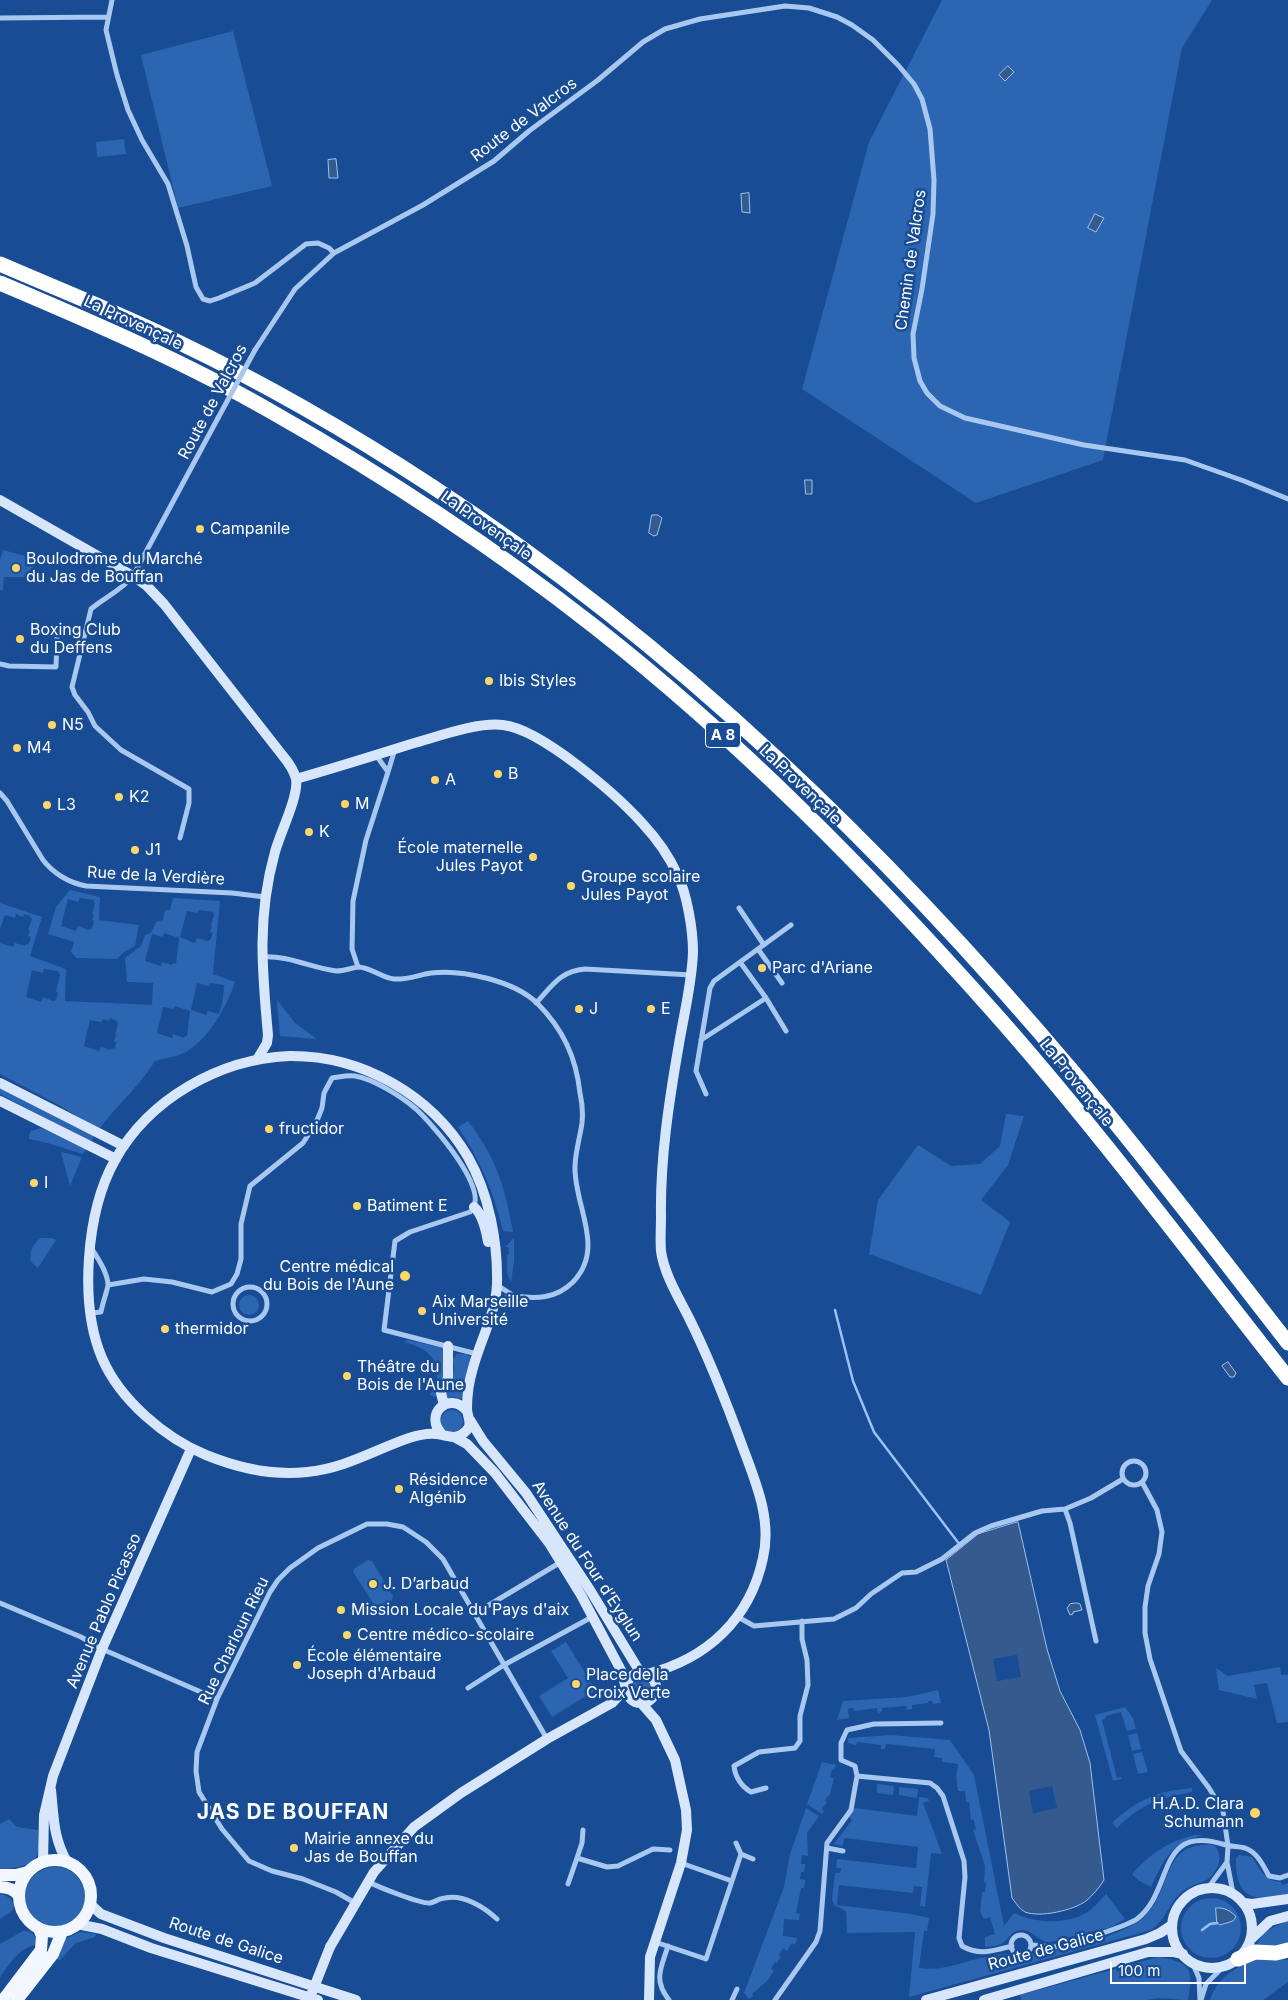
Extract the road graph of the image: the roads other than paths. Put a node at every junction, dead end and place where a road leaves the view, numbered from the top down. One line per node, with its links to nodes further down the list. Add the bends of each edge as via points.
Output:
1 (112, 0): 2 (street)
2 (107, 17): 3 (street); 5 (street, via 106,36 128,110 168,184 196,287 204,299 219,298 256,283 306,244 318,243)
3 (0, 18)
4 (598, 80): 5 (street, Route de Valcros, via 529,131 494,162); 8 (street, Chemin de Valcros, via 643,42 665,29 700,19 785,6 809,8 852,25 873,40 914,84 922,99 930,129 933,214 913,334 914,358 920,382 927,393 940,406 965,418 1084,445 1185,460)
5 (334, 253): 10 (street, Route de Valcros, bridge, via 295,289 255,350)
6 (0, 264): 51 (highway, La Provençale / A 8, via 179,342 317,416 487,523 665,658 823,802 968,951 1075,1074)
7 (0, 284): 54 (highway, La Provençale / A 8, via 191,370 361,464 525,574 596,627 704,718 847,854 991,1010 1062,1092)
8 (1288, 499)
9 (0, 500): 10 (main road)
10 (133, 576): 16 (main road, via 152,591 176,620 283,756); 18 (street, via 124,587 91,609 72,687 95,726 121,750 189,789 189,803)
11 (57, 638): 12 (street, via 56,668)
12 (0, 664)
13 (395, 749): 14 (main road); 15 (street); 27 (main road, via 461,729 502,725 534,736 566,756 643,824 676,872 685,892 693,949)
14 (376, 755): 15 (street); 16 (main road)
15 (388, 772): 26 (street, via 366,840 353,901 352,949)
16 (296, 778): 19 (main road, via 296,791 275,850)
17 (0, 793): 19 (street, Rue de la Verdière, via 51,870 74,882 86,886)
18 (180, 838)
19 (265, 897): 24 (main road)
20 (739, 908): 22 (street)
21 (792, 925): 22 (street)
22 (764, 945): 23 (street)
23 (758, 949): 25 (street); 28 (street)
24 (262, 957): 26 (street, via 274,956 335,971); 32 (main road)
25 (740, 962): 29 (street); 33 (street, via 714,981 710,988)
26 (358, 967): 30 (street, via 393,979 450,972 497,981 517,989)
27 (691, 975): 30 (street, via 571,970 562,975); 67 (main road, via 671,1090 660,1182 661,1254 729,1408 765,1517 766,1540 759,1576)
28 (782, 983)
29 (766, 998): 31 (street); 33 (street)
30 (536, 1003): 48 (street, via 568,1043 578,1072 583,1120 574,1167 589,1248 585,1265 565,1290 533,1299)
31 (786, 1031)
32 (268, 1035): 34 (main road); 35 (main road)
33 (701, 1040): 37 (street, via 696,1071)
34 (278, 1057): 35 (main road); 43 (main road, via 318,1057 363,1068 404,1090 441,1122 468,1157 481,1184 493,1231)
35 (258, 1058): 39 (main road, via 190,1085 159,1108)
36 (0, 1083): 39 (main road)
37 (706, 1094)
38 (0, 1102): 40 (main road)
39 (124, 1146): 40 (main road)
40 (116, 1159): 42 (main road, via 102,1188)
41 (472, 1210): 43 (main road, via 477,1210 485,1228); 44 (street, via 475,1196 457,1157 414,1108 367,1080 356,1076 332,1078 324,1093 316,1123 303,1143 250,1186 241,1224 241,1259); 52 (street, via 410,1232 395,1241 384,1330)
42 (90, 1246): 45 (street); 50 (main road, via 89,1280)
43 (497, 1274): 46 (main road)
44 (231, 1284): 45 (street, via 212,1292 144,1279); 47 (street)
45 (108, 1285): 50 (street)
46 (497, 1286): 48 (street); 49 (main road)
47 (237, 1292): 47 (street, via 233,1303 240,1318 252,1321 262,1316 267,1305 264,1294 254,1288)
48 (514, 1296): 49 (street)
49 (495, 1301): 53 (main road)
50 (96, 1312): 59 (main road, via 102,1357 116,1380 150,1419)
51 (1288, 1343)
52 (448, 1346): 53 (street); 55 (main road, via 448,1378 441,1393)
53 (477, 1354): 56 (main road, via 469,1383)
54 (1288, 1378)
55 (444, 1405): 56 (main road, via 459,1404); 57 (main road, via 435,1419)
56 (468, 1416): 58 (main road, via 466,1431); 73 (main road, Avenue du Four d’Eyglun, via 482,1441 526,1492)
57 (442, 1434): 58 (main road); 59 (main road, via 411,1437 358,1460 306,1472 254,1470)
58 (456, 1438): 63 (main road, Avenue du Four d’Eyglun, via 467,1444 495,1473)
59 (191, 1449): 70 (main road, Avenue Pablo Picasso)
60 (1123, 1479): 61 (street, via 1130,1485); 61 (street, via 1123,1468 1136,1461 1146,1473); 62 (street)
61 (1142, 1482): 89 (street, via 1157,1510 1162,1532 1159,1554 1148,1586 1144,1633 1181,1751 1223,1811)
62 (1065, 1509): 68 (street, via 1042,1511 991,1526 974,1534 945,1557 916,1572 902,1573 856,1608 834,1619); 69 (street)
63 (561, 1562): 65 (street); 66 (main road, Avenue du Four d’Eyglun)
64 (0, 1603): 70 (street)
65 (474, 1614): 71 (street, Rue Charloun Rieu); 77 (street, Rue Charloun Rieu, via 443,1558 426,1542 403,1527 367,1524 318,1548 278,1580)
66 (592, 1617): 71 (street); 74 (main road, Avenue du Four d’Eyglun, via 623,1674)
67 (738, 1617): 68 (street, via 754,1626); 72 (main road, via 705,1648)
68 (802, 1621): 86 (street, via 808,1685 800,1716 800,1741 790,1750 759,1752 734,1766 734,1773 744,1788 751,1792)
69 (1096, 1641)
70 (102, 1649): 77 (street); 85 (main road, Avenue Pablo Picasso)
71 (504, 1665): 75 (street); 83 (street, Rue Charloun Rieu)
72 (671, 1668): 73 (main road); 76 (main road)
73 (643, 1673): 74 (main road, via 633,1674); 76 (main road, via 654,1680)
74 (625, 1687): 78 (main road, via 625,1693); 79 (main road)
75 (468, 1688)
76 (656, 1692): 80 (main road); 81 (main road)
77 (217, 1699): 112 (street, Rue Charloun Rieu, via 197,1752 196,1771 199,1792 222,1829 249,1861 336,1892)
78 (631, 1700): 79 (main road); 80 (main road)
79 (612, 1703): 83 (main road)
80 (642, 1703): 81 (main road)
81 (656, 1720): 99 (main road, via 676,1760 686,1810 687,1830)
82 (942, 1723): 84 (street, via 874,1724 847,1730 841,1743 841,1760 855,1766)
83 (547, 1739): 104 (main road, via 461,1793 414,1828)
84 (857, 1776): 90 (street, via 850,1810 827,1843); 124 (street, via 930,1784 937,1788 943,1796 964,1861 959,1938 962,1946 985,1953)
85 (50, 1787): 96 (main road, Avenue Pablo Picasso, via 44,1815); 97 (main road, Avenue Pablo Picasso, via 55,1836)
86 (766, 1788)
87 (583, 1830): 94 (street)
88 (736, 1843): 93 (street)
89 (1228, 1846): 98 (street); 102 (street, via 1245,1848 1255,1854 1269,1876 1280,1878); 122 (street, via 1200,1840 1174,1852 1151,1903 1124,1926 1056,1947)
90 (827, 1848): 92 (street); 139 (street, via 820,1931 816,1942)
91 (670, 1850): 94 (street, via 652,1849 607,1867)
92 (842, 1851)
93 (740, 1854): 95 (street); 103 (street)
94 (577, 1858): 105 (street)
95 (753, 1859)
96 (43, 1862): 97 (main road); 100 (main road)
97 (67, 1862): 113 (main road, via 86,1876)
98 (1227, 1862): 107 (street); 108 (street)
99 (681, 1863): 103 (street); 121 (main road)
100 (28, 1872): 101 (main road); 109 (main road)
101 (0, 1875)
102 (1288, 1875)
103 (732, 1881): 123 (street, via 706,1959)
104 (369, 1882): 112 (main road); 115 (street, via 430,1903 447,1897 461,1899 482,1907)
105 (568, 1884)
106 (0, 1887): 109 (main road, via 9,1888)
107 (1208, 1888): 108 (main road); 117 (main road, via 1190,1894 1181,1902)
108 (1233, 1893): 111 (main road)
109 (19, 1896): 118 (main road, via 22,1912)
110 (1288, 1899): 111 (main road, via 1252,1904)
111 (1244, 1902): 120 (main road, via 1253,1926)
112 (355, 1903): 133 (main road, bridge, via 330,1947)
113 (90, 1904): 116 (main road); 135 (main road, Route de Galice, via 101,1914 164,1938)
114 (1288, 1916): 120 (main road, via 1270,1921)
115 (497, 1919)
116 (78, 1924): 119 (main road); 134 (main road, Route de Galice, via 97,1927 151,1948)
117 (1172, 1925): 126 (main road, via 1173,1936); 140 (main road, Route de Galice, via 1146,1939)
118 (39, 1929): 119 (main road); 131 (main road, via 41,1950)
119 (62, 1932): 132 (main road, via 53,1954)
120 (1251, 1939): 127 (main road)
121 (655, 1942): 123 (street); 136 (main road, via 650,1957)
122 (1031, 1945): 124 (street, via 1029,1952 1023,1955 1017,1954); 124 (street, via 1028,1937 1021,1935 1013,1940)
123 (668, 1946): 137 (street, via 659,1978 663,1993)
124 (1012, 1946)
125 (1288, 1950): 127 (highway, via 1255,1952)
126 (1183, 1954): 128 (main road); 141 (main road, Route de Galice, via 1148,1952)
127 (1238, 1958): 129 (main road)
128 (1192, 1962): 129 (main road, via 1213,1968); 142 (street, via 1199,1978)
129 (1224, 1966): 142 (street, via 1206,1984)
130 (737, 1989): 138 (street)
131 (3, 2000)
132 (17, 2000)
133 (309, 2000)
134 (318, 2000)
135 (356, 2000)
136 (648, 2000)
137 (669, 2000)
138 (732, 2000)
139 (775, 2000)
140 (926, 2000)
141 (984, 2000)
142 (1200, 2000)

